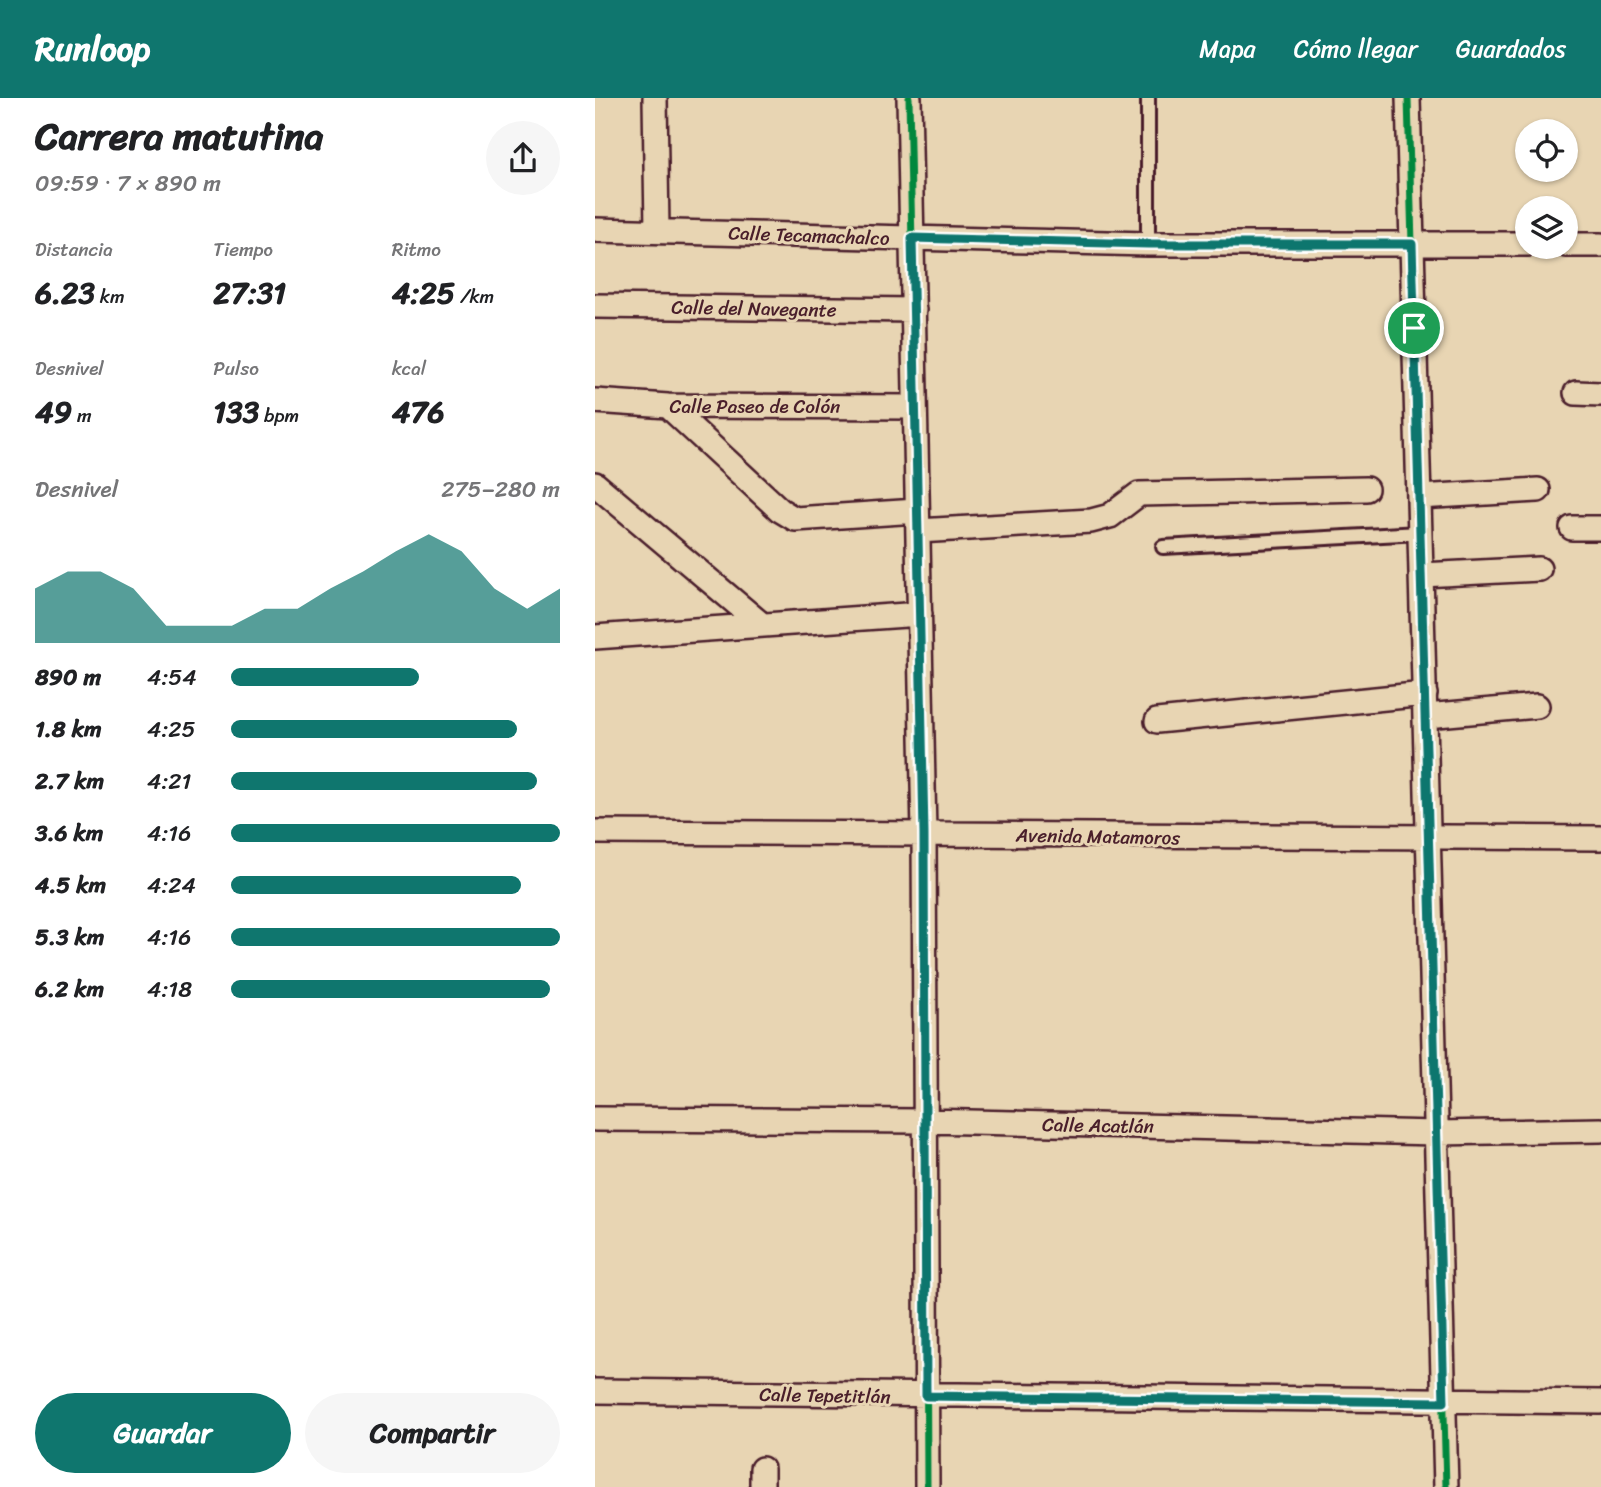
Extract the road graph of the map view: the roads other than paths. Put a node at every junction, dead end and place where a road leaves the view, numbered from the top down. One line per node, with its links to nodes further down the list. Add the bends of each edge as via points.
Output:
1 (655, 98): 6 (street)
2 (909, 98): 7 (street)
3 (1148, 98): 8 (lane)
4 (1408, 98): 9 (street)
5 (595, 230): 6 (street, Calle Tecamachalco)
6 (657, 230): 7 (street, Calle Tecamachalco)
7 (912, 238): 8 (street, Calle Tecamachalco); 14 (street)
8 (1148, 244): 9 (street, Calle Tecamachalco)
9 (1412, 244): 10 (street, Calle Tecamachalco); 23 (street)
10 (1515, 244)
11 (1578, 245): 12 (street)
12 (1601, 245)
13 (595, 306): 14 (street, Calle del Navegante)
14 (913, 310): 19 (street)
15 (1576, 393): 16 (street)
16 (1601, 394)
17 (595, 401): 18 (street, Calle Paseo de Colón)
18 (668, 406): 19 (street, Calle Paseo de Colón); 24 (street, via 795,519)
19 (915, 407): 24 (street)
20 (595, 484): 32 (street)
21 (1366, 489): 24 (street, via 1139,494 1110,516 1091,521)
22 (1538, 490): 23 (street)
23 (1419, 496): 27 (street)
24 (918, 521): 31 (street)
25 (1572, 528): 26 (street)
26 (1601, 528)
27 (1420, 533): 28 (lane); 30 (street)
28 (1163, 547)
29 (1539, 569): 30 (street)
30 (1422, 575): 34 (street)
31 (920, 614): 32 (street); 38 (street)
32 (761, 624): 33 (street)
33 (595, 637)
34 (1426, 705): 35 (street); 36 (street); 40 (street)
35 (1537, 706)
36 (1157, 721)
37 (595, 832): 38 (street, Avenida Matamoros)
38 (924, 834): 40 (street, Avenida Matamoros); 42 (street)
39 (1601, 838): 40 (street, Avenida Matamoros)
40 (1430, 839): 44 (street)
41 (595, 1119): 42 (street, Calle Acatlán)
42 (925, 1121): 44 (street, Calle Acatlán); 46 (street)
43 (1601, 1130): 44 (street, Calle Acatlán)
44 (1437, 1133): 47 (street)
45 (595, 1391): 46 (street, Calle Tepetitlán)
46 (926, 1396): 47 (street, Calle Tepetitlán); 49 (street)
47 (1444, 1402): 48 (street, Calle Tepetitlán); 50 (street)
48 (1601, 1402)
49 (927, 1487)
50 (1446, 1487)

